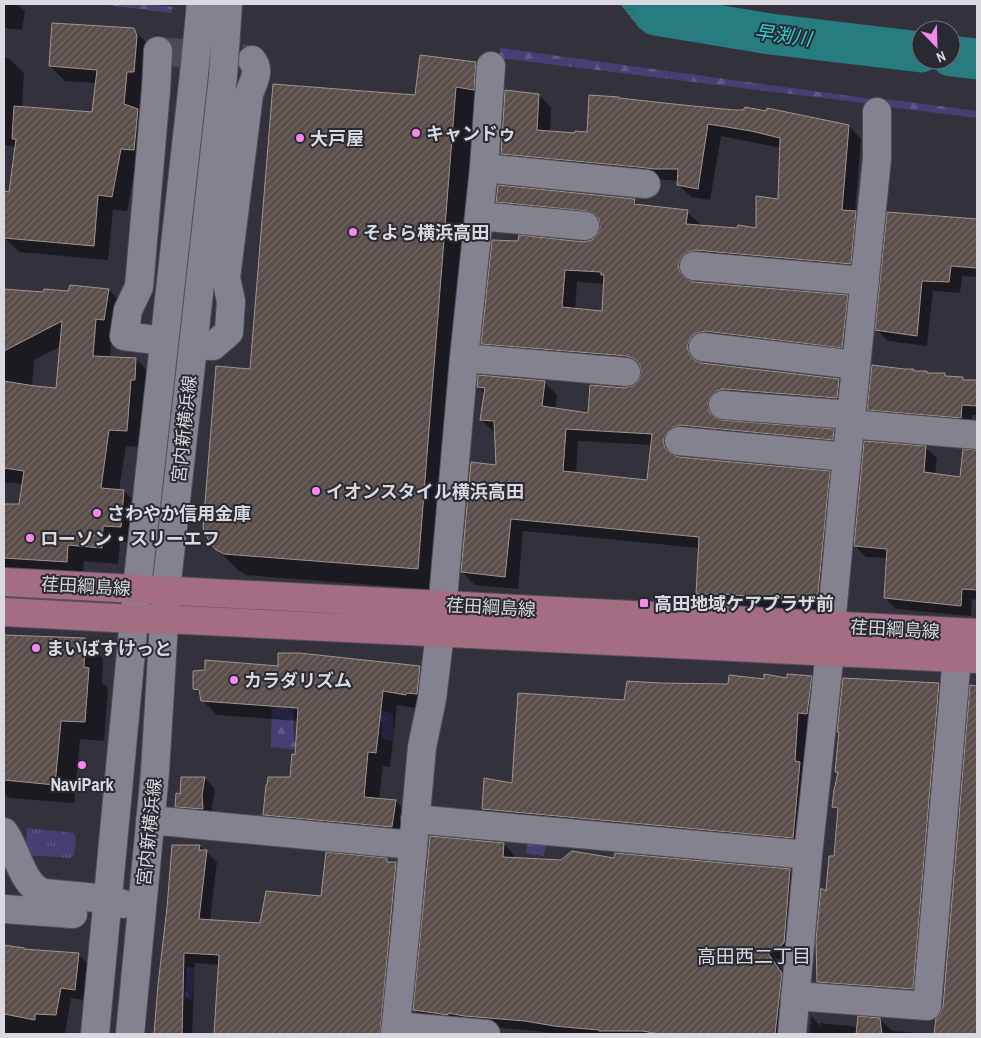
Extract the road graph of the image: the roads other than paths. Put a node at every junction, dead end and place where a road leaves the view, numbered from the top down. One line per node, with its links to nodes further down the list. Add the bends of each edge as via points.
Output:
1 (201, 4): 13 (street, 宮内新横浜線, bridge)
2 (228, 4): 14 (street, 宮内新横浜線, bridge)
3 (158, 51): 13 (street, via 139,287 128,310 124,336)
4 (252, 60): 14 (street, via 256,74 249,94 226,278 231,301 229,332 213,346)
5 (491, 66): 7 (street)
6 (877, 112): 12 (street, via 877,158)
7 (484, 168): 8 (street); 9 (street)
8 (646, 184)
9 (479, 216): 10 (street); 16 (street)
10 (585, 226)
11 (694, 266): 12 (street)
12 (864, 281): 17 (street)
13 (164, 341): 25 (street, 宮内新横浜線)
14 (193, 345): 26 (street, 宮内新横浜線)
15 (703, 347): 17 (street)
16 (464, 358): 18 (street); 27 (street)
17 (856, 365): 20 (street)
18 (626, 372)
19 (724, 405): 20 (street)
20 (850, 420): 21 (street); 23 (street)
21 (977, 435)
22 (679, 441): 23 (street)
23 (847, 457): 33 (street)
24 (4, 582): 25 (main road, 荏田綱島線)
25 (137, 588): 26 (main road, 荏田綱島線); 30 (street, 宮内新横浜線)
26 (166, 590): 27 (main road, 荏田綱島線); 29 (street, 宮内新横浜線)
27 (443, 604): 31 (street); 33 (main road, 荏田綱島線)
28 (4, 612): 30 (main road, 荏田綱島線)
29 (164, 619): 30 (main road, 荏田綱島線); 31 (main road, 荏田綱島線); 35 (street, 宮内新横浜線)
30 (134, 620): 40 (street, 宮内新横浜線)
31 (440, 633): 33 (main road, 荏田綱島線); 37 (street, via 422,747)
32 (977, 633): 33 (main road, 荏田綱島線)
33 (830, 638): 34 (main road, 荏田綱島線); 38 (street)
34 (967, 658): 43 (street, via 927,1006)
35 (150, 820): 37 (street); 42 (street, 宮内新横浜線)
36 (4, 832): 39 (street)
37 (414, 832): 38 (street); 44 (street)
38 (808, 855): 43 (street)
39 (24, 871): 40 (street, via 32,886 40,892); 41 (street)
40 (107, 908): 41 (street); 42 (street); 45 (street, 宮内新横浜線)
41 (4, 909)
42 (142, 909): 46 (street, 宮内新横浜線)
43 (795, 996): 48 (street)
44 (395, 1030): 47 (street)
45 (95, 1034)
46 (130, 1034)
47 (486, 1034)
48 (792, 1034)

